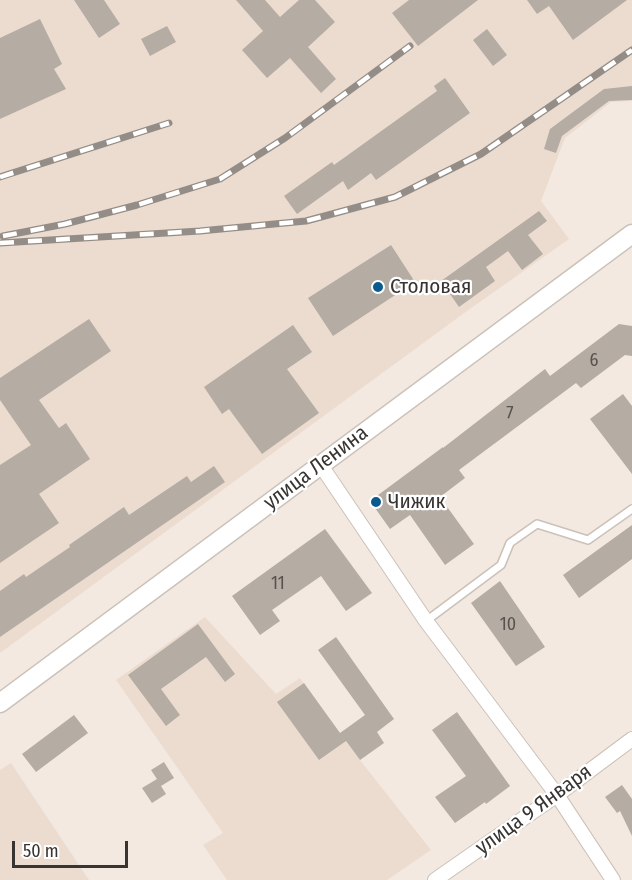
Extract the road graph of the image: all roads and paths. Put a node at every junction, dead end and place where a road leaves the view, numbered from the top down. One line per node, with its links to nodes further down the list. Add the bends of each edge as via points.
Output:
1 (632, 234): 2 (street, улица Ленина)
2 (320, 464): 4 (street); 5 (street, улица Ленина)
3 (632, 509): 4 (lane, via 588,540 537,524 510,543 501,565)
4 (426, 621): 7 (street)
5 (0, 703)
6 (632, 739): 7 (street, улица 9 Января)
7 (557, 795): 8 (street, улица 9 Января); 9 (street)
8 (435, 880)
9 (613, 880)

